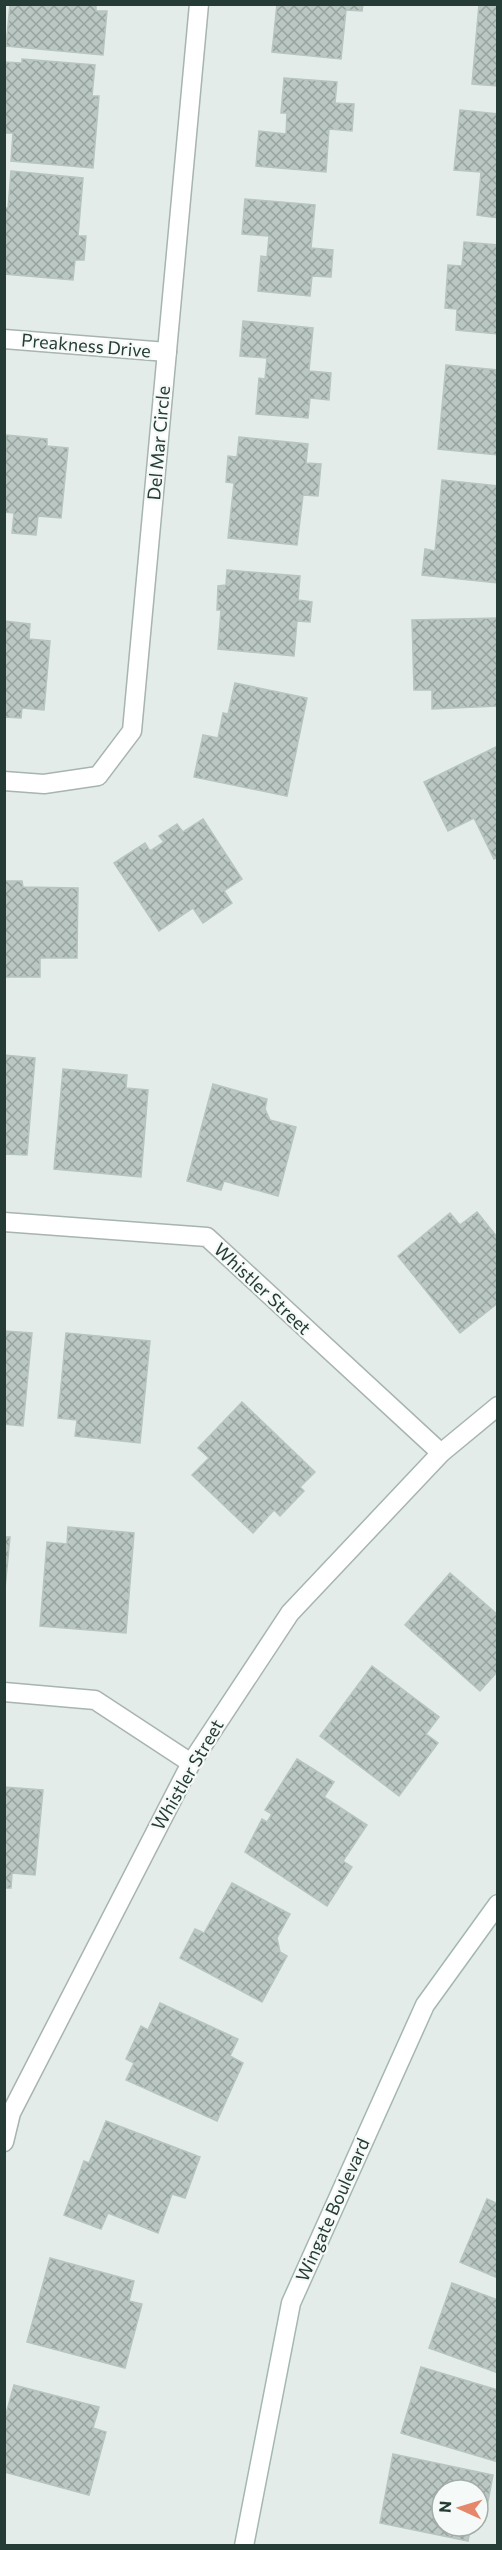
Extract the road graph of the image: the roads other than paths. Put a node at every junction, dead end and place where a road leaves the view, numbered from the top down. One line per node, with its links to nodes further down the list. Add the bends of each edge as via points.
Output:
1 (199, 4): 3 (street, Del Mar Circle)
2 (4, 339): 3 (street, Preakness Drive)
3 (167, 352): 4 (street, Del Mar Circle, via 132,731 98,776 44,784)
4 (4, 781)
5 (4, 1222): 7 (street, Whistler Street, via 207,1238)
6 (498, 1406): 7 (street, Whistler Street)
7 (441, 1453): 9 (street, Whistler Street, via 290,1613)
8 (4, 1692): 9 (street, via 95,1700)
9 (191, 1763): 11 (street, Whistler Street, via 11,2113)
10 (498, 1904): 12 (street, Wingate Boulevard, via 425,2005 291,2303)
11 (4, 2142)
12 (244, 2546)

